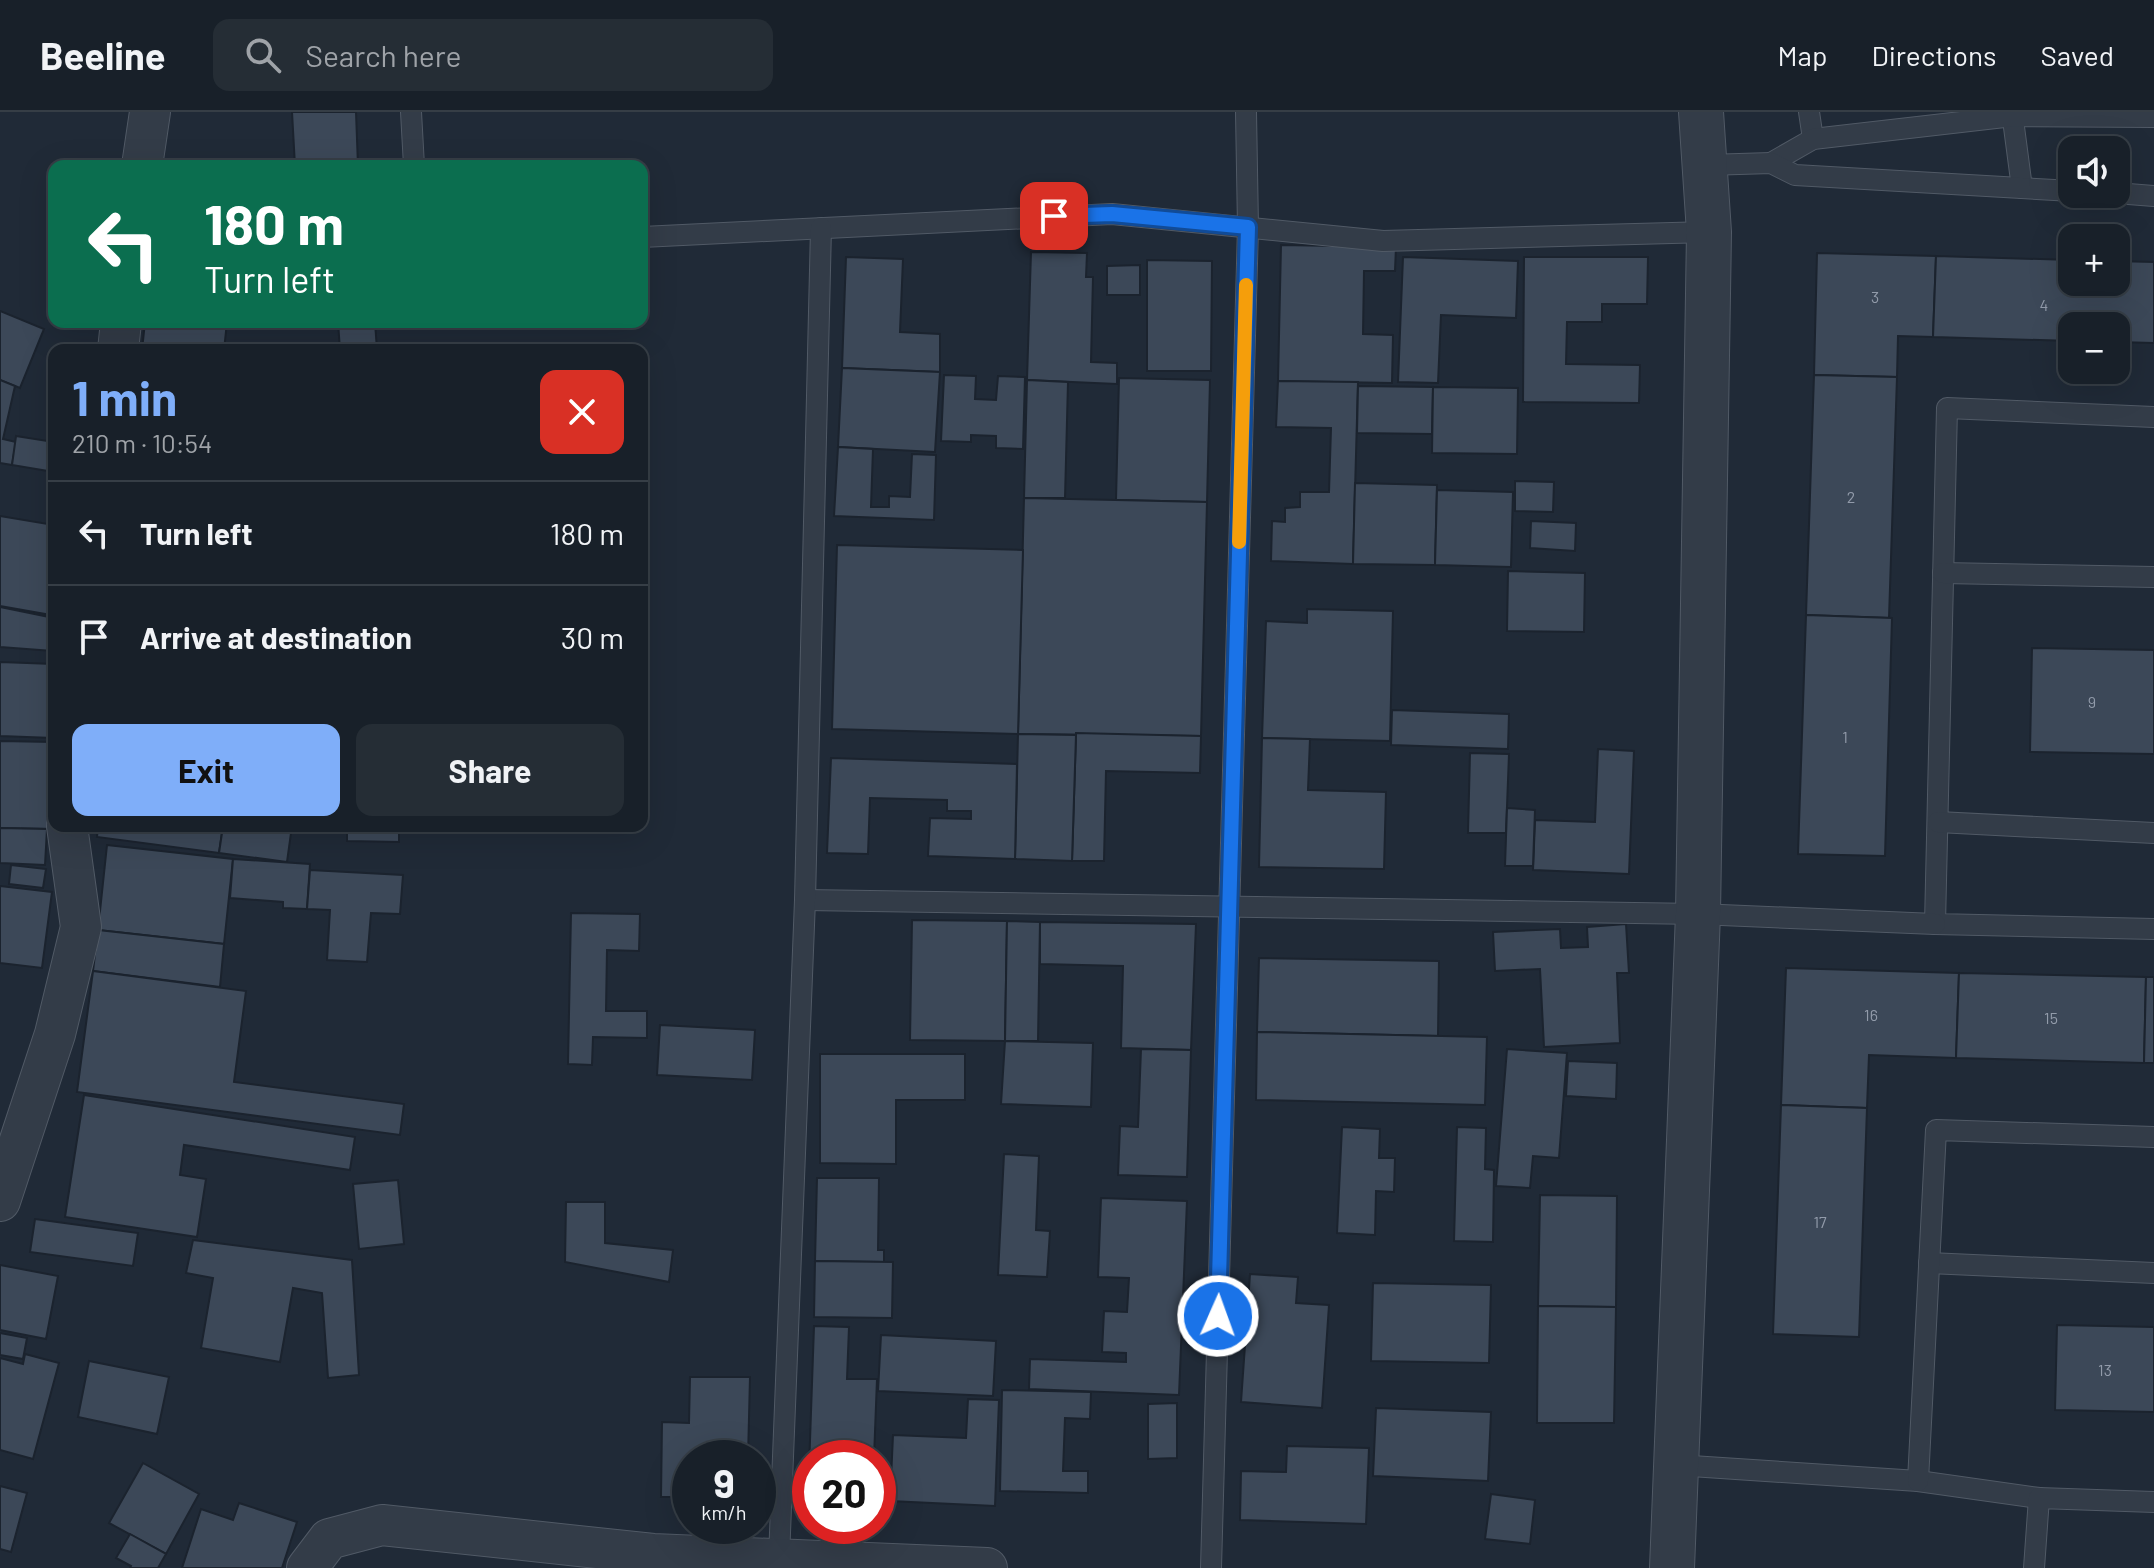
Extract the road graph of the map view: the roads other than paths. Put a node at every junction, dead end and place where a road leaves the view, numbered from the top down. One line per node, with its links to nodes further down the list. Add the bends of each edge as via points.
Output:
1 (150, 112): 9 (street)
2 (411, 112): 10 (lane)
3 (1246, 112): 17 (lane)
4 (1701, 112): 12 (street)
5 (1809, 112): 8 (lane)
6 (2012, 114): 7 (lane); 8 (lane); 13 (lane)
7 (2154, 117)
8 (1813, 139): 11 (lane)
9 (143, 160)
10 (414, 160)
11 (1771, 163): 12 (lane); 13 (lane, via 1795,175)
12 (1707, 165): 19 (street)
13 (2022, 188): 14 (lane)
14 (2058, 190)
15 (2130, 194): 16 (lane)
16 (2154, 196)
17 (1248, 227): 18 (lane, via 1112,214); 19 (lane, via 1383,241); 28 (lane)
18 (821, 228): 20 (lane); 27 (lane)
19 (1709, 232): 29 (street)
20 (648, 237)
21 (2154, 417): 22 (lane, via 1947,408)
22 (1943, 573): 23 (lane); 24 (lane)
23 (2154, 577)
24 (1938, 822): 26 (lane); 30 (lane)
25 (68, 832): 33 (street, via 81,927 55,1034)
26 (2154, 833)
27 (805, 900): 28 (lane); 40 (lane)
28 (1229, 906): 29 (lane); 44 (lane)
29 (1698, 914): 30 (lane); 36 (street)
30 (1935, 924): 31 (lane)
31 (2154, 929)
32 (2154, 1137): 34 (lane, via 1936,1130)
33 (0, 1201)
34 (1929, 1263): 35 (lane); 37 (lane)
35 (2154, 1273)
36 (1676, 1465): 37 (lane); 45 (street)
37 (1918, 1481): 38 (lane)
38 (2039, 1498): 39 (lane); 46 (lane)
39 (2154, 1502)
40 (779, 1558): 41 (street); 43 (street)
41 (654, 1561): 42 (street, via 382,1525 329,1539)
42 (307, 1568)
43 (987, 1568)
44 (1211, 1568)
45 (1672, 1568)
46 (2034, 1568)

